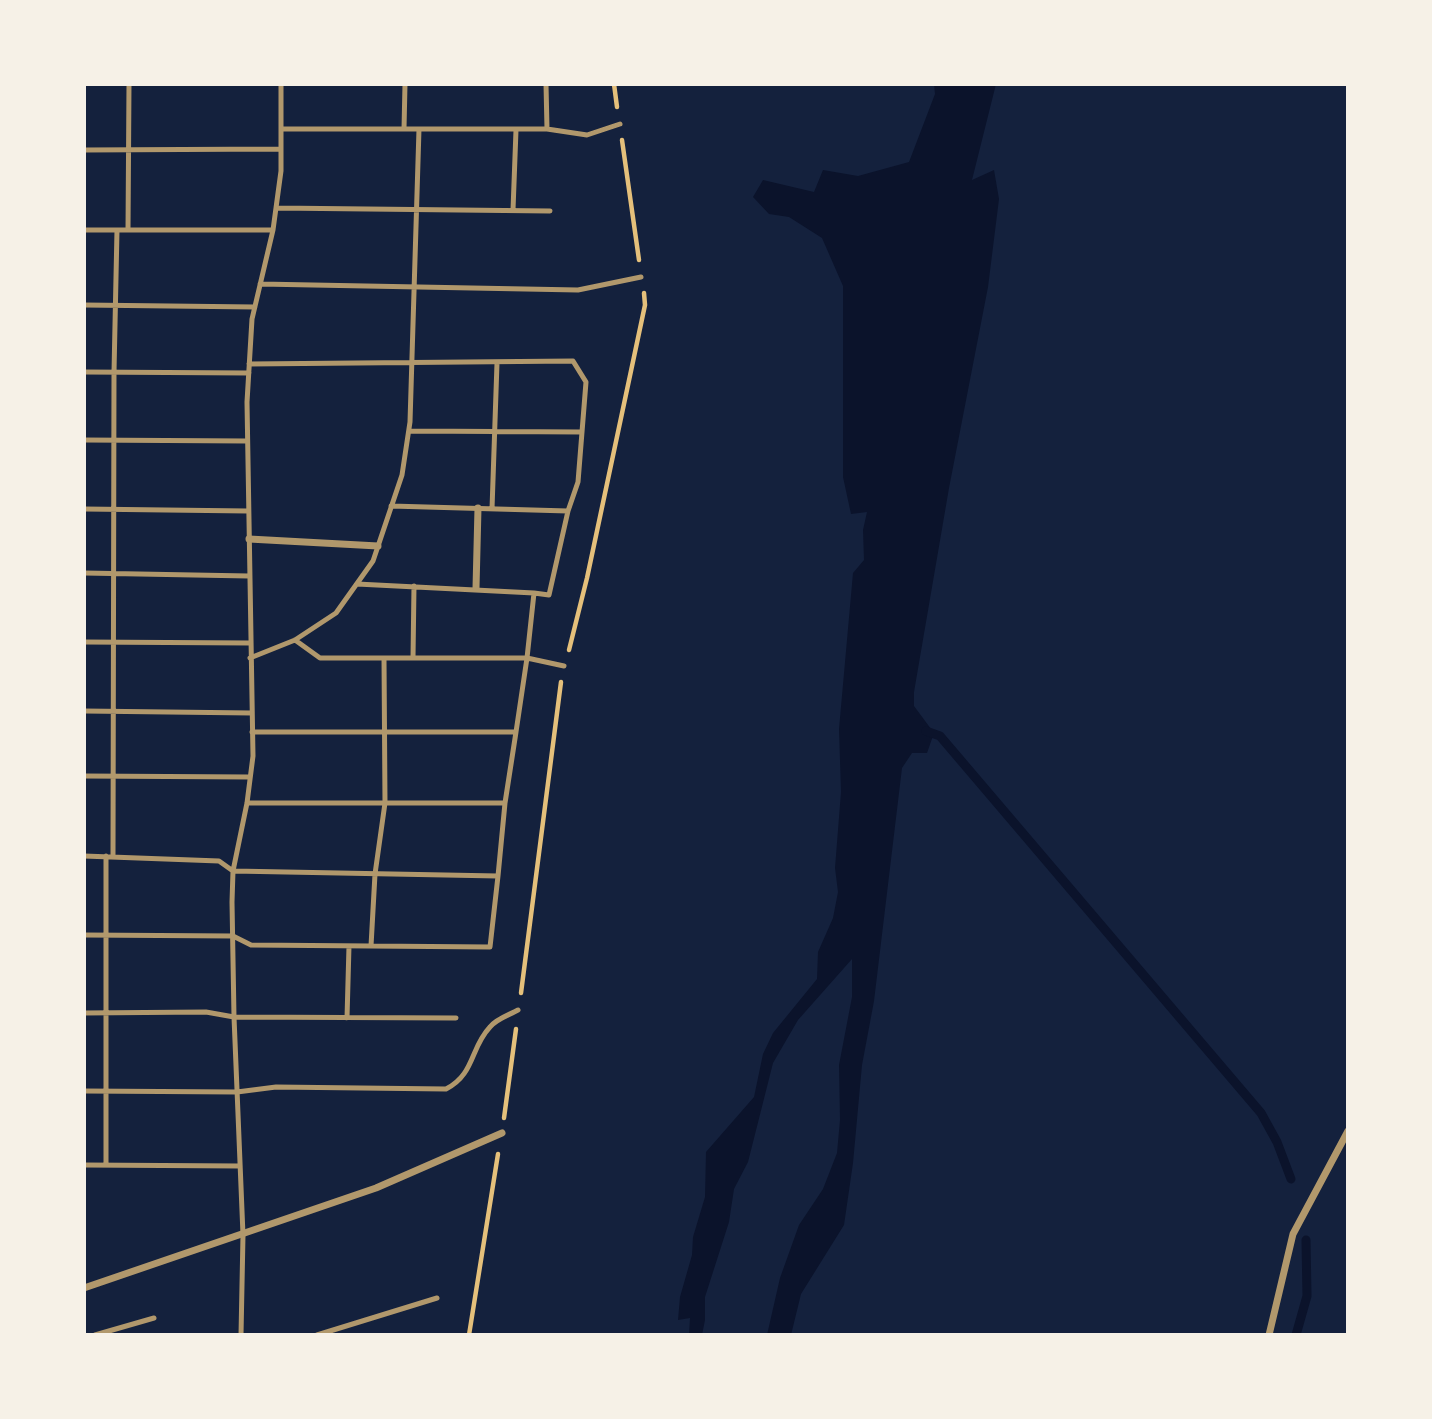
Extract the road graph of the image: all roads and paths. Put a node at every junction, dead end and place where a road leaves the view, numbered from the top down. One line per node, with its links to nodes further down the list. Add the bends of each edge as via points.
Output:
1 (129, 84): 14 (lane)
2 (281, 84): 7 (lane)
3 (405, 84): 8 (lane)
4 (545, 84): 10 (lane)
5 (614, 84): 6 (path)
6 (620, 124): 10 (lane, via 587,135); 23 (path)
7 (281, 129): 8 (lane); 12 (lane)
8 (404, 129): 9 (lane)
9 (419, 129): 11 (lane); 16 (lane)
10 (547, 129): 11 (lane)
11 (516, 130): 17 (lane)
12 (281, 149): 14 (lane); 15 (lane)
13 (84, 150): 14 (lane)
14 (129, 150): 21 (lane)
15 (276, 208): 16 (lane); 22 (lane)
16 (417, 210): 17 (lane); 25 (lane)
17 (513, 211): 18 (lane)
18 (550, 211)
19 (84, 230): 20 (lane)
20 (117, 230): 21 (lane); 27 (lane)
21 (128, 230): 22 (lane)
22 (273, 230): 24 (lane)
23 (641, 277): 25 (lane, via 578,290); 65 (path, via 645,305)
24 (260, 284): 25 (lane); 28 (lane)
25 (415, 286): 29 (lane)
26 (84, 304): 27 (lane)
27 (117, 305): 28 (lane); 33 (lane)
28 (255, 307): 31 (lane)
29 (412, 363): 30 (lane); 31 (lane); 35 (lane)
30 (497, 363): 36 (lane); 37 (lane, via 573,361 586,382)
31 (249, 364): 34 (lane)
32 (84, 372): 33 (lane)
33 (114, 372): 34 (lane); 39 (lane)
34 (249, 373): 40 (lane)
35 (409, 431): 36 (lane); 41 (lane)
36 (494, 431): 37 (lane); 45 (lane)
37 (582, 432): 47 (lane, via 578,482)
38 (84, 440): 39 (lane)
39 (114, 441): 40 (lane); 44 (lane)
40 (247, 441): 46 (lane)
41 (391, 506): 42 (lane); 49 (lane)
42 (478, 508): 45 (lane); 55 (street)
43 (84, 509): 44 (lane)
44 (114, 509): 46 (lane); 51 (lane)
45 (492, 509): 47 (lane)
46 (248, 511): 48 (lane)
47 (568, 511): 56 (lane, via 549,595)
48 (249, 539): 49 (street); 52 (lane)
49 (378, 546): 53 (lane)
50 (84, 573): 51 (lane)
51 (115, 574): 52 (lane); 59 (lane)
52 (249, 576): 60 (lane)
53 (357, 583): 54 (lane); 57 (lane, via 336,613)
54 (414, 586): 55 (lane); 63 (lane)
55 (476, 588): 56 (lane)
56 (534, 593): 64 (lane)
57 (295, 640): 61 (lane); 62 (lane, via 320,658)
58 (84, 642): 59 (lane)
59 (115, 642): 60 (lane); 67 (lane)
60 (250, 643): 61 (lane)
61 (250, 658): 68 (lane)
62 (384, 658): 63 (lane); 70 (lane)
63 (413, 658): 64 (lane)
64 (527, 658): 65 (lane); 71 (lane)
65 (565, 666): 88 (path)
66 (84, 711): 67 (lane)
67 (114, 711): 68 (lane); 73 (lane)
68 (252, 713): 69 (lane)
69 (252, 732): 70 (lane); 74 (lane)
70 (384, 732): 71 (lane); 76 (lane)
71 (516, 732): 77 (lane)
72 (84, 776): 73 (lane)
73 (114, 776): 74 (lane); 79 (lane)
74 (250, 777): 75 (lane)
75 (247, 803): 76 (lane); 80 (lane)
76 (385, 803): 77 (lane); 81 (lane)
77 (505, 803): 82 (lane)
78 (84, 856): 79 (lane)
79 (109, 856): 80 (lane, via 219,861); 84 (lane)
80 (233, 871): 81 (lane); 85 (lane)
81 (375, 874): 82 (lane); 87 (lane)
82 (498, 876): 87 (lane, via 490,947)
83 (84, 935): 84 (lane)
84 (106, 935): 85 (lane); 90 (lane)
85 (233, 936): 86 (lane, via 251,945); 91 (lane)
86 (349, 946): 87 (lane); 92 (lane)
87 (371, 946)
88 (518, 1010): 96 (lane, via 491,1024 459,1083 446,1089 276,1087); 98 (path)
89 (84, 1013): 90 (lane)
90 (106, 1013): 91 (lane, via 206,1012); 95 (lane)
91 (234, 1017): 92 (lane); 96 (lane)
92 (347, 1018): 93 (lane)
93 (456, 1018)
94 (84, 1091): 95 (lane)
95 (106, 1091): 96 (lane); 100 (lane)
96 (237, 1092): 101 (lane)
97 (1348, 1131): 110 (street, via 1293,1234)
98 (502, 1133): 102 (street, via 376,1188); 109 (path)
99 (84, 1165): 100 (lane)
100 (106, 1165): 101 (lane)
101 (240, 1166): 102 (lane)
102 (243, 1235): 103 (street); 107 (lane)
103 (84, 1288)
104 (437, 1298): 108 (lane)
105 (154, 1318): 106 (lane)
106 (95, 1335)
107 (242, 1335)
108 (317, 1335)
109 (469, 1335)
110 (1269, 1335)

